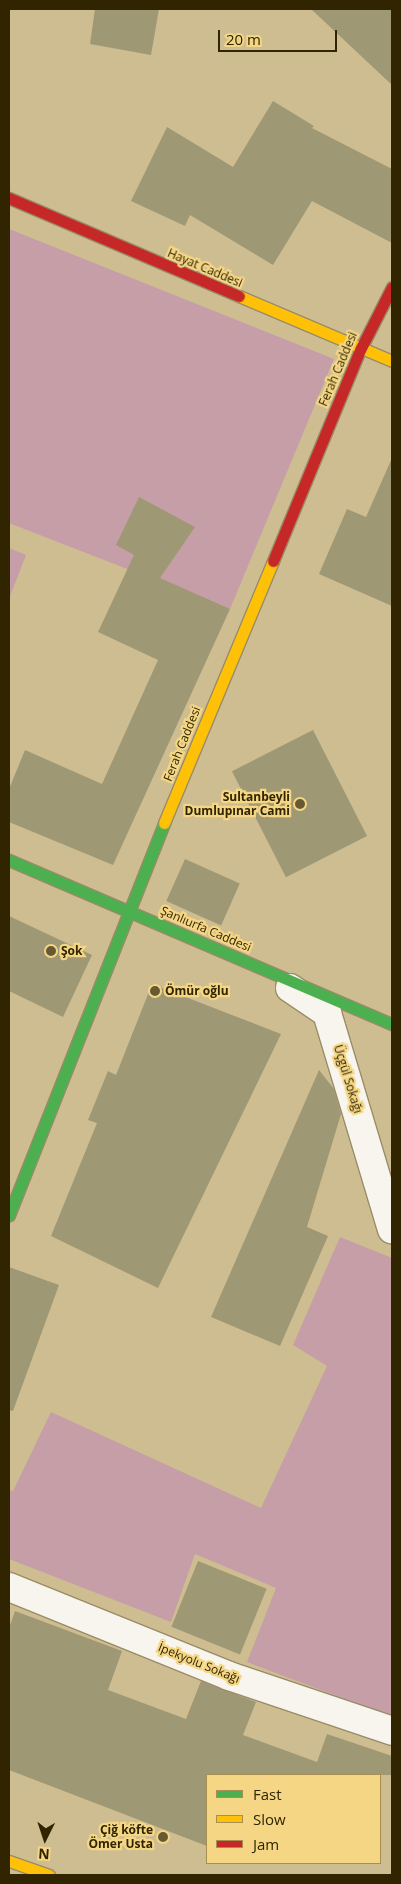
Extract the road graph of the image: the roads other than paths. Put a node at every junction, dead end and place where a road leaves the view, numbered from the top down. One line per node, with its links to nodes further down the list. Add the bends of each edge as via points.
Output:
1 (9, 198): 3 (street, Hayat Caddesi)
2 (392, 287): 3 (street, Ferah Caddesi)
3 (361, 348): 4 (street, Hayat Caddesi); 6 (street, Ferah Caddesi)
4 (392, 362)
5 (9, 860): 6 (street, Şanlıurfa Caddesi)
6 (128, 910): 7 (street, Şanlıurfa Caddesi); 9 (street, Ferah Caddesi)
7 (256, 964): 8 (street, Şanlıurfa Caddesi); 10 (street, Üçgül Sokağı, via 328,1013)
8 (392, 1024)
9 (9, 1215)
10 (392, 1230)
11 (9, 1588): 12 (street, İpekyolu Sokağı, via 229,1676)
12 (392, 1730)
13 (9, 1861): 14 (street)
14 (49, 1875)

